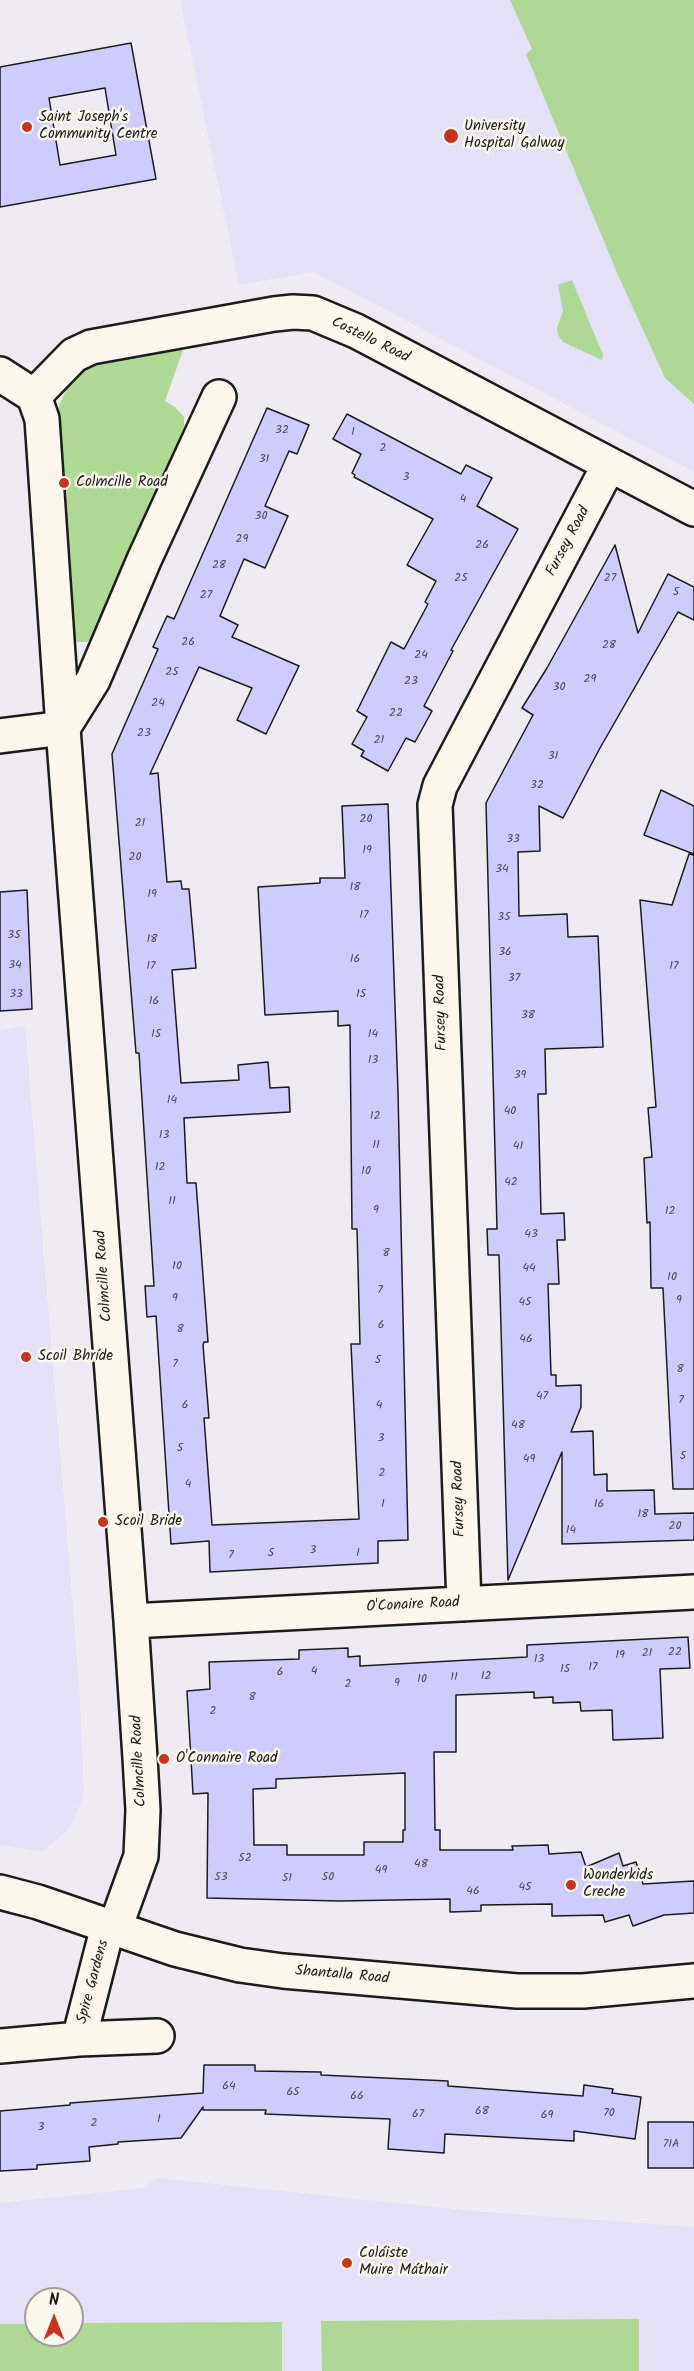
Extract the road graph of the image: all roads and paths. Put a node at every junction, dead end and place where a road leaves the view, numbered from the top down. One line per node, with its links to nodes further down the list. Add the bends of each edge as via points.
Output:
1 (0, 374): 2 (street)
2 (34, 396): 4 (street, Costello Road, via 74,355 91,347 274,314 313,313 356,331); 6 (street, Colmcille Road, via 42,418)
3 (219, 397): 6 (street, via 93,680)
4 (609, 465): 5 (street, Costello Road); 9 (street, Fursey Road, via 440,786 435,805)
5 (694, 509)
6 (63, 728): 7 (street); 10 (street, Colmcille Road)
7 (0, 736)
8 (694, 1592): 9 (street, O'Conaire Road)
9 (464, 1604): 10 (street, O'Conaire Road)
10 (131, 1621): 12 (street, Colmcille Road, via 141,1856)
11 (0, 1892): 12 (street, Shantalla Road)
12 (112, 1927): 13 (street, Shantalla Road, via 175,1949 240,1965 354,1978 542,1992); 15 (street, Spire Gardens)
13 (694, 1981)
14 (157, 2036): 15 (street, Spire Gardens)
15 (79, 2039): 16 (street, Spire Gardens)
16 (0, 2046)

